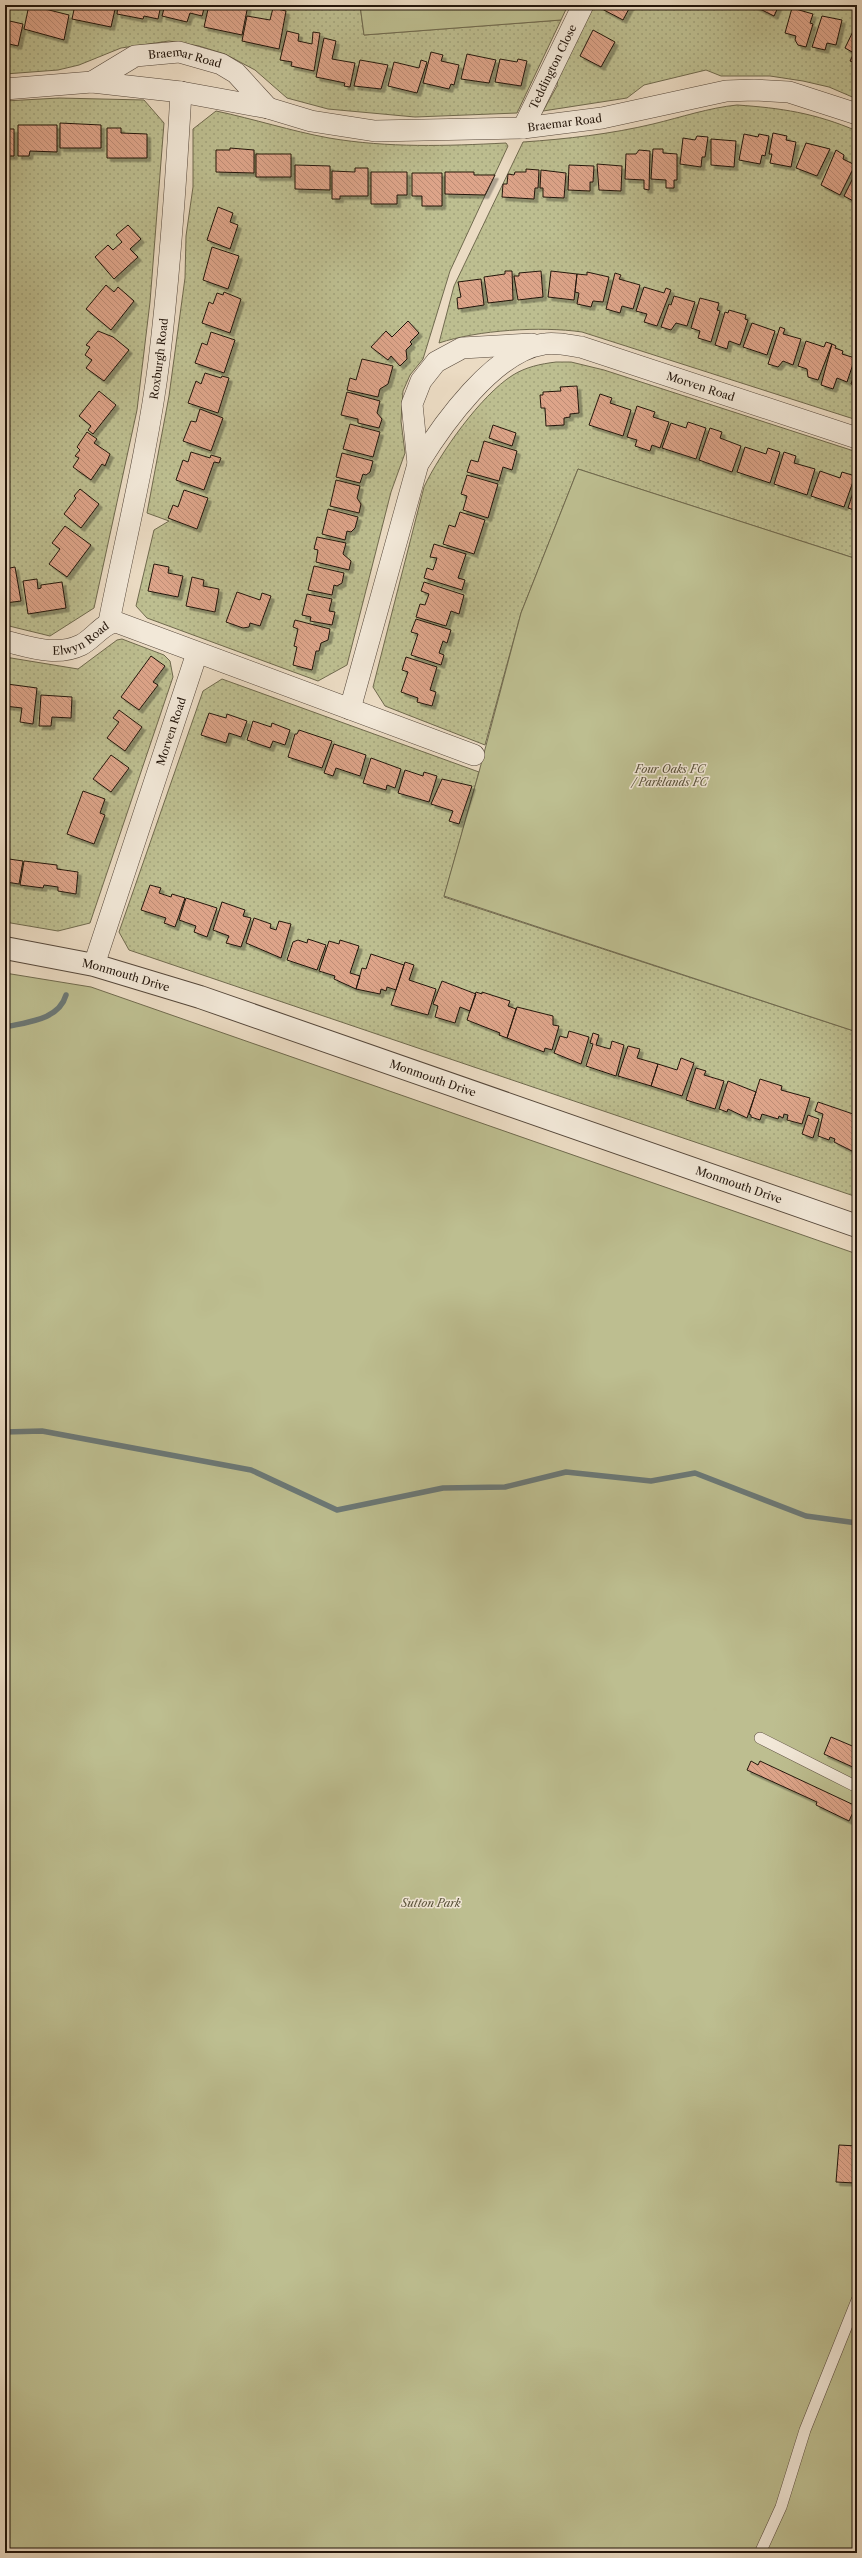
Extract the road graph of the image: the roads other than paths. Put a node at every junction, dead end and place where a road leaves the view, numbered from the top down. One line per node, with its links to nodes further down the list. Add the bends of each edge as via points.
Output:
1 (583, 5): 7 (street, Teddington Close)
2 (92, 82): 3 (street, Braemar Road); 4 (street, Braemar Road); 5 (street, Braemar Road, via 135,56 179,52 214,62 236,73)
3 (5, 89)
4 (181, 92): 5 (street, Braemar Road); 11 (street, Roxburgh Road, via 173,226 159,361 149,426)
5 (268, 108): 7 (street, Braemar Road, via 311,120 374,131)
6 (857, 114): 7 (street, Braemar Road, via 789,92 726,91 602,118)
7 (523, 128)
8 (542, 344): 9 (street, Morven Road, via 580,347); 10 (street, Morven Road, via 511,358 475,388 439,430); 10 (street, Morven Road, via 462,348 436,362 421,381 412,404)
9 (857, 438)
10 (418, 464): 14 (street, Morven Road)
11 (109, 622): 12 (street, Elwyn Road, via 80,645 63,650 49,651); 13 (street, Elwyn Road, via 130,626)
12 (5, 641)
13 (197, 653): 14 (street); 17 (street, Morven Road)
14 (350, 709): 15 (street)
15 (474, 755)
16 (5, 948): 17 (street, Monmouth Drive)
17 (94, 965): 18 (street, Monmouth Drive, via 306,1033)
18 (857, 1226)
19 (760, 1738): 20 (lane)
20 (857, 1787)
21 (857, 2300): 22 (lane, via 804,2430 781,2507)
22 (760, 2553)

